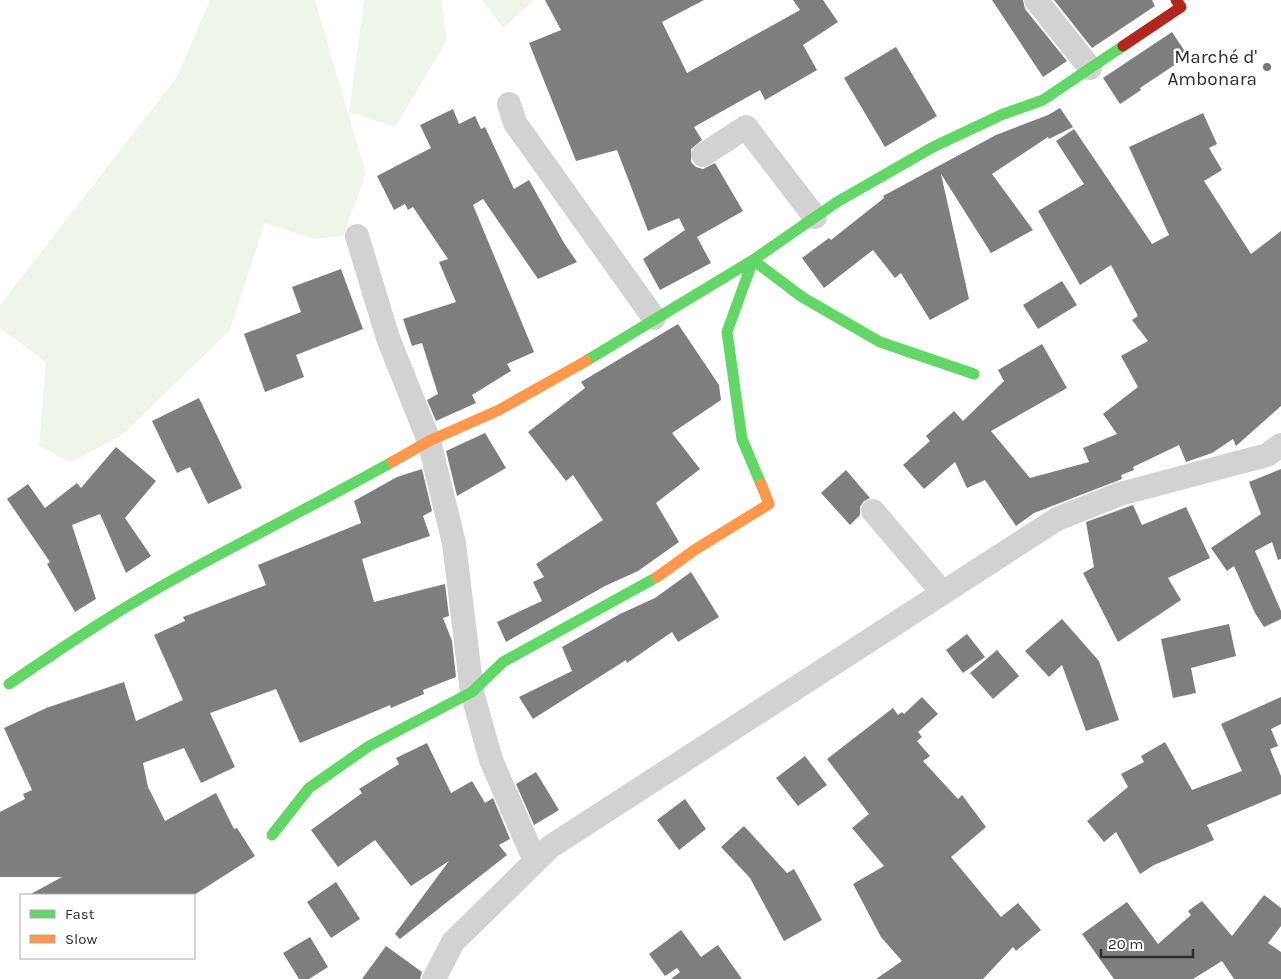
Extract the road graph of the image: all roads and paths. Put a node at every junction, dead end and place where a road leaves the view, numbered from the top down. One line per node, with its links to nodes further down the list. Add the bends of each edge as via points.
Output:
1 (1036, 0): 3 (street)
2 (1176, 0): 3 (street, via 1181,7)
3 (1090, 68): 6 (street, via 1043,100 1001,115 933,147)
4 (509, 104): 9 (street, via 515,123)
5 (703, 155): 6 (street, via 746,127)
6 (815, 217): 8 (street)
7 (357, 236): 11 (street, via 388,338)
8 (753, 260): 9 (street); 10 (street, via 802,297 880,342); 16 (street, via 727,332 742,439 769,504 696,549 646,585 503,662)
9 (654, 318): 11 (street, via 573,369 499,410)
10 (974, 374)
11 (429, 441): 15 (street, via 184,573 85,632); 16 (street, via 454,543)
12 (1281, 445): 14 (street, via 1267,455 1120,494 1057,519)
13 (872, 512): 14 (street)
14 (943, 594): 18 (street, via 550,847)
15 (8, 684)
16 (472, 692): 17 (street, via 369,746 309,788); 18 (street, via 492,760)
17 (272, 835)
18 (535, 861): 19 (street, via 453,942)
19 (434, 979)

